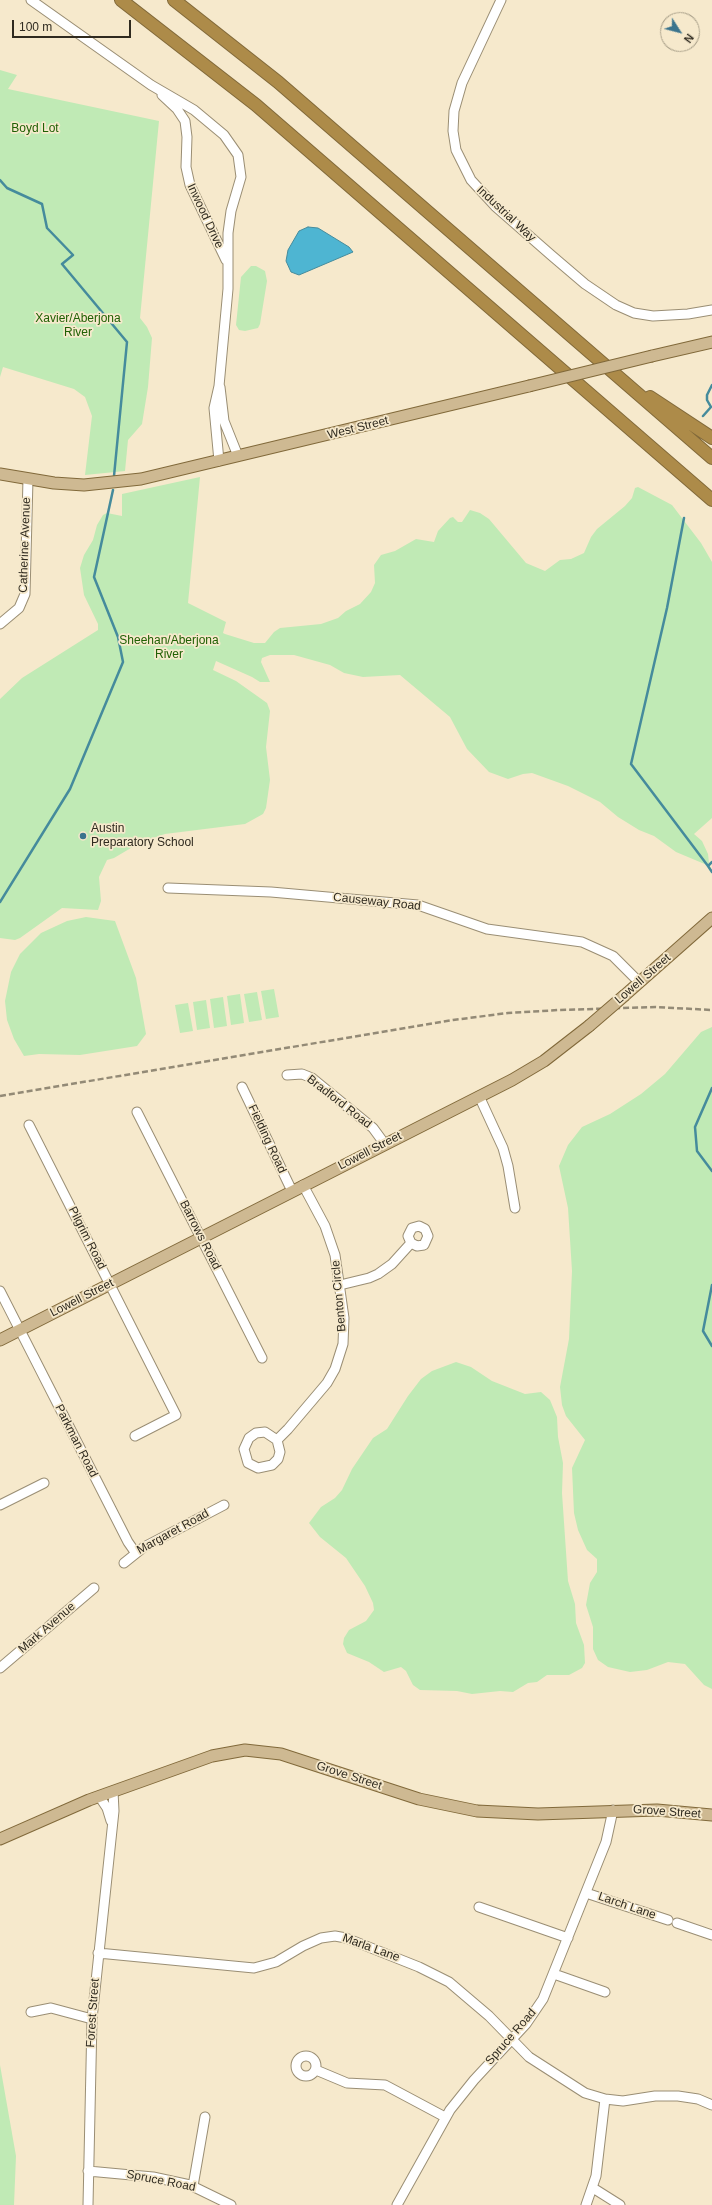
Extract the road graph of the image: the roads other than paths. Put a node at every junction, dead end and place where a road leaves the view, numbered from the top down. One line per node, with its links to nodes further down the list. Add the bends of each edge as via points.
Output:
1 (31, 0): 5 (street, Inwood Drive)
2 (121, 0): 17 (highway, via 256,105)
3 (174, 0): 9 (highway, via 284,87)
4 (501, 0): 7 (street, Industrial Way, via 462,83 454,111 453,131 456,150 471,180 495,206 585,284 616,305 634,313 653,316)
5 (151, 85): 6 (street, Inwood Drive, via 185,121 188,137 186,167 190,185); 6 (street, Inwood Drive, via 194,110 221,132 237,152 242,177 230,218)
6 (228, 265): 10 (street, Inwood Drive)
7 (712, 310)
8 (712, 342): 12 (main road, West Street, bridge)
9 (622, 380): 11 (highway, via 677,413); 13 (highway)
10 (219, 386): 12 (street, Inwood Drive, via 224,421); 14 (street, Inwood Drive, via 214,408)
11 (712, 438)
12 (238, 456): 14 (main road, West Street)
13 (712, 458)
14 (219, 461): 16 (main road, West Street, via 113,483 84,485)
15 (0, 474): 16 (main road, West Street)
16 (28, 479): 18 (street, Catherine Avenue, via 25,594 19,608)
17 (712, 500)
18 (0, 624)
19 (168, 888): 21 (street, Causeway Road, via 270,892 418,905 480,927 582,942 613,956)
20 (712, 918): 21 (main road, Lowell Street)
21 (639, 982): 24 (main road, Lowell Street, bridge, via 589,1026 538,1065)
22 (287, 1075): 27 (street, Bradford Road, via 302,1074 312,1078 373,1128)
23 (242, 1087): 29 (street, Fielding Road)
24 (479, 1096): 27 (main road, Lowell Street); 30 (street, via 506,1157)
25 (137, 1112): 31 (street, Barrows Road)
26 (29, 1125): 33 (street, Pilgrim Road)
27 (384, 1143): 28 (main road, Lowell Street)
28 (303, 1185): 29 (main road, Lowell Street); 34 (street, Benton Circle, via 332,1242)
29 (292, 1191): 31 (main road, Lowell Street)
30 (514, 1208)
31 (201, 1237): 33 (main road, Lowell Street); 38 (street, Barrows Road)
32 (411, 1243): 34 (street, via 392,1264 378,1274)
33 (110, 1283): 36 (main road, Lowell Street); 39 (street, Pilgrim Road, via 176,1415)
34 (340, 1285): 40 (street, Benton Circle, via 343,1336 341,1353 335,1369 323,1389)
35 (0, 1291): 36 (street, Parkman Road)
36 (20, 1330): 37 (main road, Lowell Street); 44 (street, Parkman Road)
37 (0, 1340)
38 (262, 1358)
39 (136, 1436)
40 (277, 1440): 40 (street, via 265,1432 253,1434 246,1441 244,1449 248,1463 258,1468 272,1465 280,1452)
41 (44, 1483): 42 (street)
42 (0, 1505)
43 (224, 1505): 44 (street, Margaret Road)
44 (135, 1552): 45 (street, Margaret Road)
45 (124, 1563)
46 (94, 1588): 47 (street, Mark Avenue)
47 (0, 1668)
48 (113, 1792): 49 (main road, Grove Street); 50 (main road, Grove Street, via 212,1756 238,1750 258,1750 281,1754 419,1799 463,1809 538,1814); 52 (street, Forest Street)
49 (99, 1796): 52 (street, Forest Street); 53 (main road, Grove Street)
50 (613, 1810): 51 (main road, Grove Street, via 657,1810); 54 (street, Spruce Road, via 608,1836)
51 (712, 1815)
52 (112, 1822): 58 (street, Forest Street)
53 (0, 1839)
54 (586, 1892): 56 (street, Larch Lane); 57 (street, Spruce Road)
55 (479, 1907): 57 (street)
56 (712, 1936)
57 (568, 1938): 59 (street, Spruce Road)
58 (98, 1953): 62 (street, Forest Street); 63 (street, Marla Lane, via 254,1968 276,1962 315,1940 341,1936 445,1980 484,2011)
59 (554, 1974): 60 (street); 63 (street, Spruce Road, via 534,2014)
60 (605, 1992)
61 (31, 2012): 62 (street, via 51,2008)
62 (92, 2019): 69 (street, Forest Street)
63 (512, 2039): 65 (street, Marla Lane, via 529,2056 570,2084 591,2096); 68 (street, Spruce Road, via 474,2080)
64 (316, 2070): 68 (street, via 348,2083 386,2085)
65 (605, 2100): 66 (street, Marla Lane, via 678,2096); 71 (street)
66 (712, 2105)
67 (205, 2117): 70 (street)
68 (445, 2117): 74 (street, Spruce Road)
69 (88, 2171): 70 (street, Spruce Road, via 153,2177); 72 (street, Forest Street)
70 (193, 2186): 73 (street, Spruce Road)
71 (593, 2188): 75 (street); 76 (street)
72 (88, 2205)
73 (231, 2205)
74 (397, 2205)
75 (586, 2205)
76 (620, 2205)

